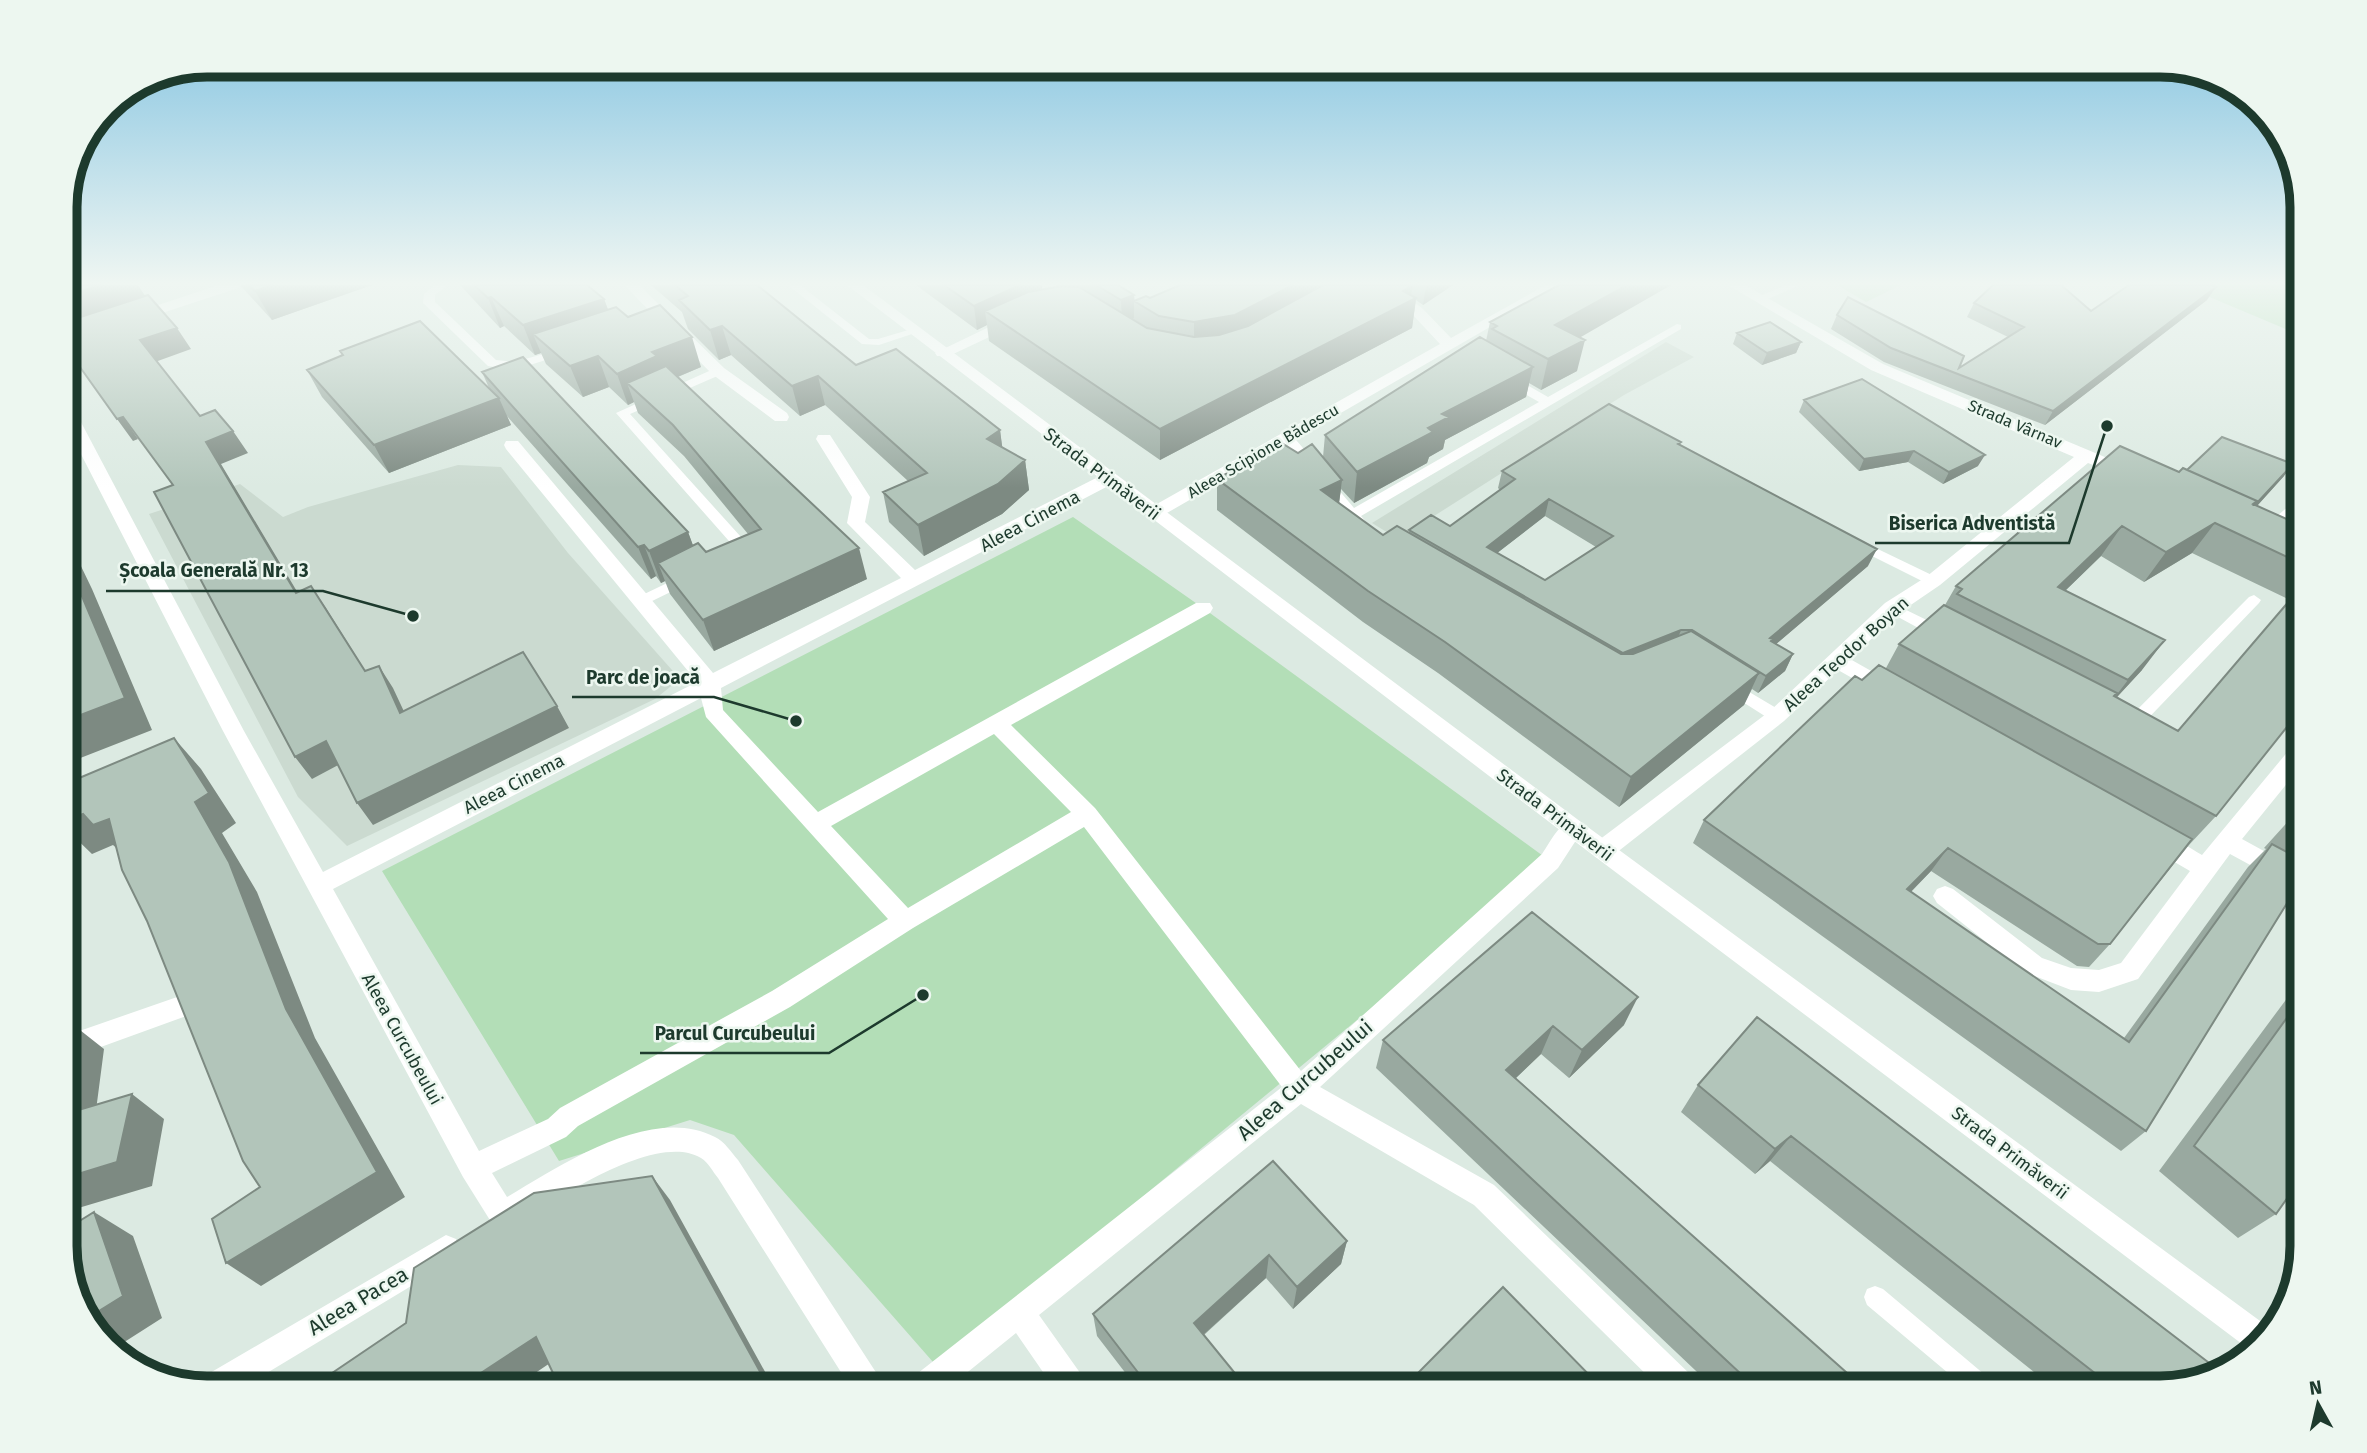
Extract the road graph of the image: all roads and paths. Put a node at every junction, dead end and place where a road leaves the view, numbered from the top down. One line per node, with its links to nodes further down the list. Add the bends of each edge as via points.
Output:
1 (481, 353): 2 (lane, via 492,363 514,366)
2 (561, 353)
3 (697, 353): 8 (street)
4 (943, 353): 18 (street, Strada Primăverii)
5 (1449, 353): 13 (street, Aleea Scipione Bădescu)
6 (1631, 353): 10 (lane)
7 (1852, 353): 16 (street, Strada Vârnav)
8 (718, 371): 11 (street); 25 (lane, via 622,413 746,550)
9 (1498, 373): 10 (lane)
10 (1546, 401): 21 (lane)
11 (781, 417)
12 (77, 430): 50 (street, Aleea Curcubeului)
13 (1287, 437): 19 (street, Aleea Scipione Bădescu); 21 (lane)
14 (824, 439): 27 (street, via 861,497 856,523)
15 (512, 445): 30 (street)
16 (2087, 455): 17 (street, Strada Vârnav); 28 (street, Aleea Teodor Boyan)
17 (2138, 478)
18 (1108, 479): 19 (street, Strada Primăverii); 27 (street, Aleea Cinema)
19 (1153, 513): 44 (street, Strada Primăverii)
20 (2290, 513): 23 (street)
21 (1354, 514): 24 (lane, via 1368,534)
22 (1838, 534): 28 (lane)
23 (2264, 536)
24 (1380, 541)
25 (722, 562)
26 (699, 573): 30 (lane)
27 (914, 580): 36 (street, Aleea Cinema)
28 (1933, 580): 32 (street, Aleea Teodor Boyan)
29 (2254, 600): 40 (lane, via 2126,731)
30 (641, 601): 36 (street)
31 (1203, 608): 39 (street)
32 (1892, 608): 33 (lane); 34 (street, Aleea Teodor Boyan)
33 (1954, 641)
34 (1836, 660): 37 (street); 38 (street, Aleea Teodor Boyan)
35 (1712, 675): 38 (lane)
36 (710, 683): 43 (street, via 713,712); 50 (street, Aleea Cinema)
37 (1907, 701)
38 (1777, 716): 47 (street, Aleea Teodor Boyan)
39 (997, 724): 42 (street); 43 (street)
40 (2113, 725)
41 (2290, 765): 46 (street)
42 (1087, 814): 52 (street); 55 (street)
43 (817, 823): 52 (street)
44 (1573, 828): 47 (street, Strada Primăverii); 55 (street, Aleea Curcubeului, via 1550,861)
45 (2133, 828): 48 (street)
46 (2230, 842): 48 (street); 49 (street)
47 (1603, 850): 60 (street, Strada Primăverii)
48 (2205, 869): 51 (street, via 2129,971 2099,981 2071,979 2033,965)
49 (2290, 876)
50 (317, 886): 56 (street, Aleea Curcubeului)
51 (1945, 896)
52 (905, 921): 56 (street, via 781,999 569,1117 557,1128)
53 (180, 1007): 54 (street)
54 (77, 1044)
55 (1300, 1089): 59 (street, Aleea Curcubeului); 65 (street, via 1484,1195)
56 (472, 1168): 57 (street, Aleea Curcubeului)
57 (484, 1227): 61 (street, Aleea Pacea); 62 (street, via 616,1153 671,1138 707,1146 729,1169)
58 (1875, 1297): 66 (lane)
59 (1020, 1314): 63 (street, Aleea Curcubeului); 64 (street)
60 (2254, 1335)
61 (234, 1376)
62 (860, 1376)
63 (940, 1376)
64 (1064, 1376)
65 (1670, 1376)
66 (1969, 1376)

